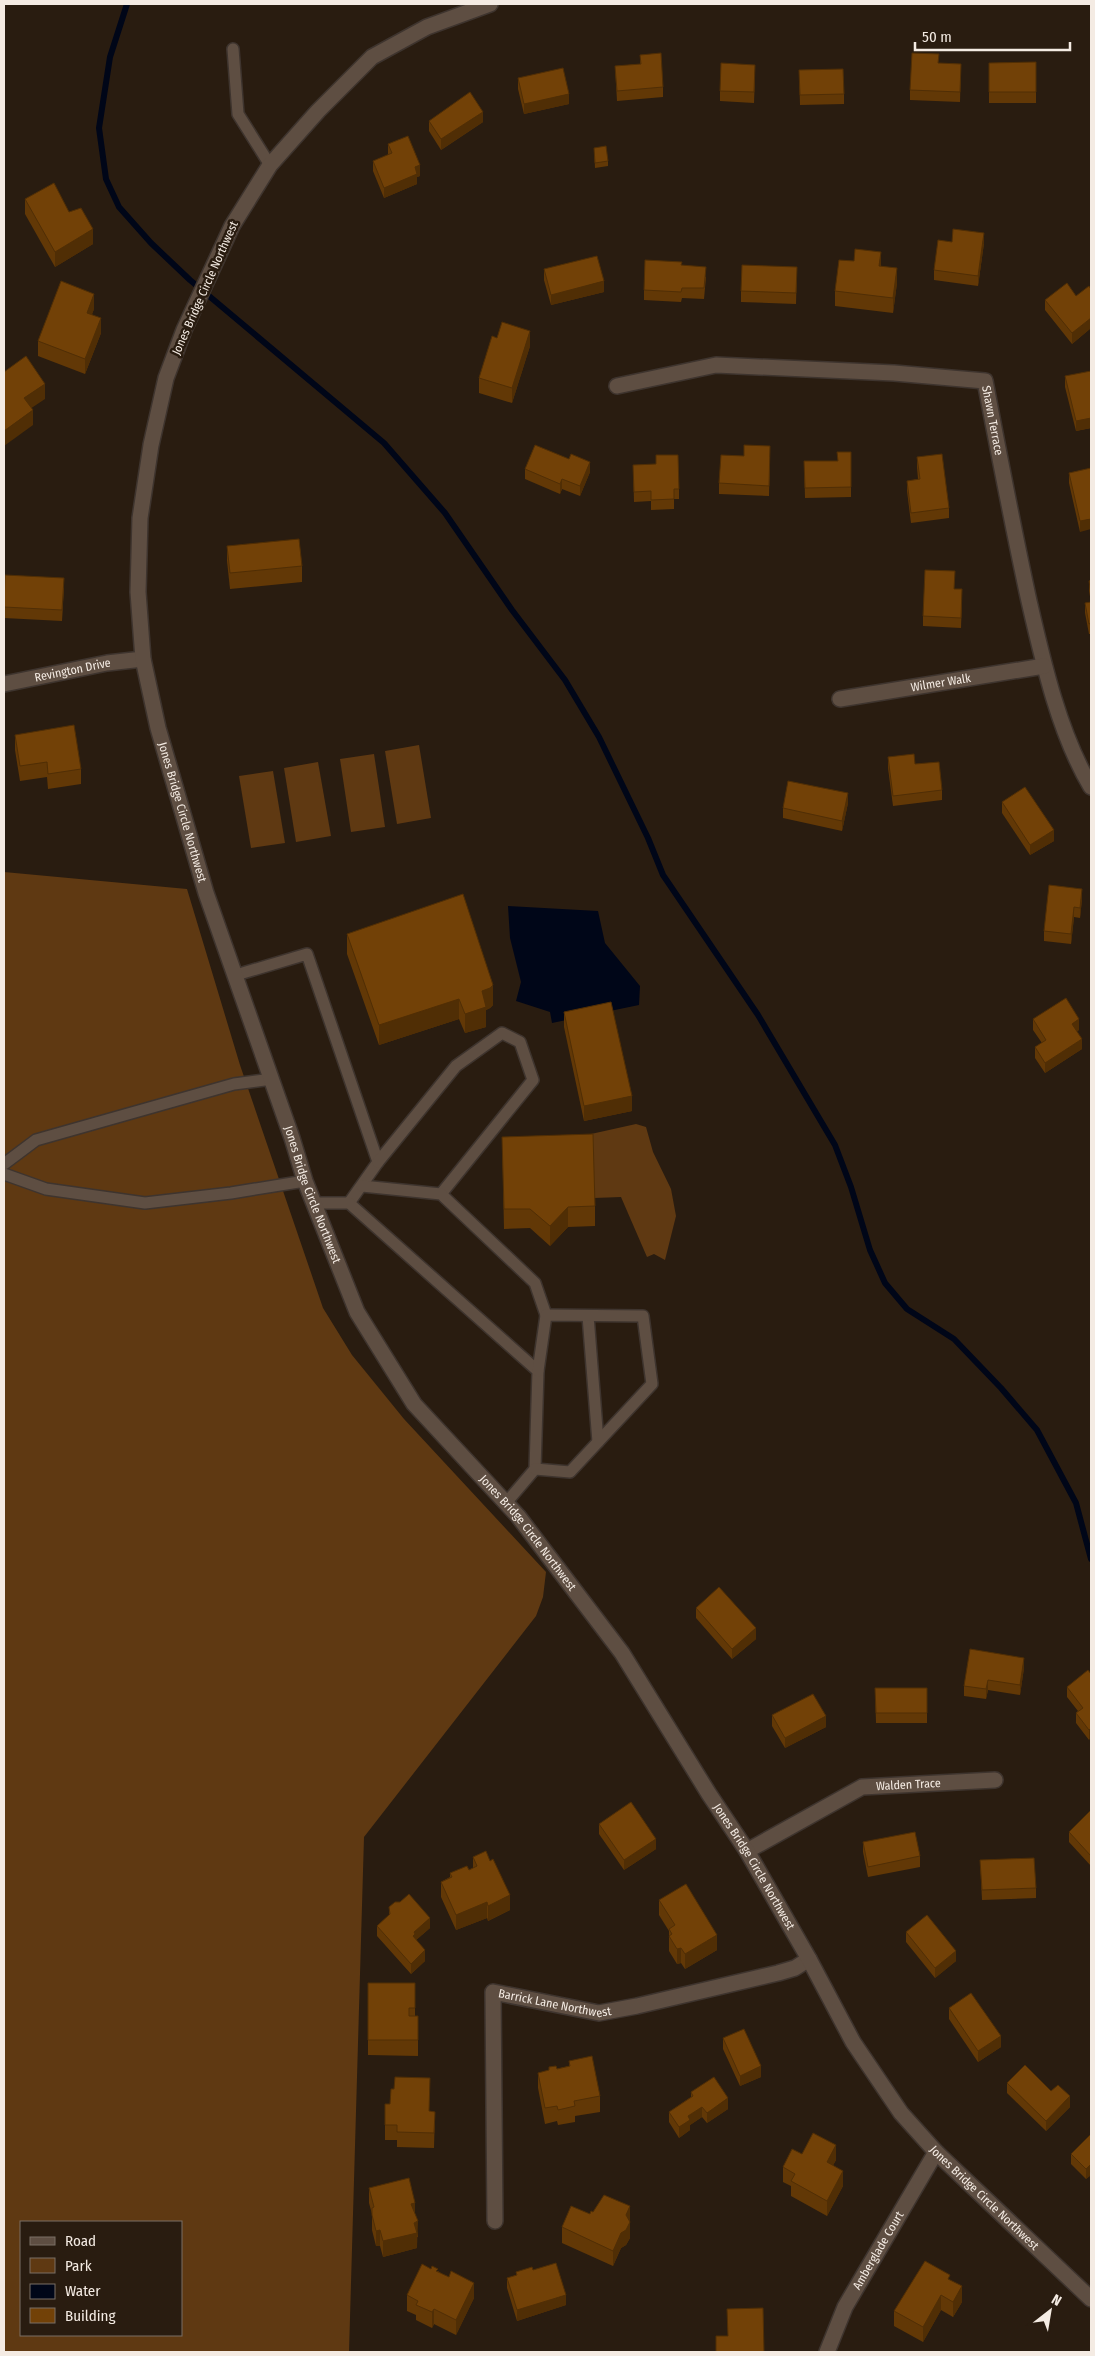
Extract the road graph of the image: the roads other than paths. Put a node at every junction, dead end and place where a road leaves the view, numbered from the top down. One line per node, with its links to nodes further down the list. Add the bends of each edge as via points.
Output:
1 (490, 4): 3 (street, Jones Bridge Circle Northwest, via 427,28 372,57)
2 (233, 49): 3 (lane, via 238,114)
3 (270, 165): 5 (street, Jones Bridge Circle Northwest, via 232,226 184,330 166,378 151,445 140,518 138,592)
4 (617, 386): 6 (street, Shawn Terrace, via 716,365 894,373 984,381)
5 (142, 659): 7 (street, Revington Drive); 10 (street, Jones Bridge Circle Northwest, via 158,728 206,893)
6 (1044, 666): 8 (street, Wilmer Walk); 9 (street, Shawn Terrace, via 1078,765)
7 (4, 684)
8 (840, 699)
9 (1091, 787)
10 (236, 975): 11 (street, Jones Bridge Circle Northwest); 12 (lane, via 307,954)
11 (272, 1079): 13 (lane, via 234,1084 36,1140); 15 (street, Jones Bridge Circle Northwest)
12 (378, 1162): 16 (lane); 17 (lane, via 456,1066 502,1033 520,1042 533,1080)
13 (4, 1164)
14 (4, 1174): 15 (lane, via 46,1189 145,1203)
15 (305, 1181): 18 (street, Jones Bridge Circle Northwest)
16 (362, 1186): 17 (lane); 19 (lane)
17 (441, 1194): 20 (lane, via 535,1283)
18 (314, 1204): 19 (lane); 25 (street, Jones Bridge Circle Northwest, via 357,1312 414,1404)
19 (349, 1204): 22 (lane)
20 (546, 1315): 21 (lane); 22 (lane)
21 (588, 1316): 23 (lane); 23 (lane, via 643,1316 652,1384)
22 (538, 1371): 24 (lane)
23 (598, 1442): 24 (lane, via 570,1472)
24 (535, 1470): 25 (lane)
25 (506, 1503): 27 (street, Jones Bridge Circle Northwest, via 622,1653)
26 (995, 1780): 27 (street, Walden Trace, via 862,1786)
27 (747, 1851): 28 (street, Jones Bridge Circle Northwest)
28 (809, 1959): 29 (street, Jones Bridge Circle Northwest, via 853,2042 901,2113); 30 (street, Barrick Lane Northwest, via 778,1973 598,2013 493,1992)
29 (936, 2152): 31 (street, Jones Bridge Circle Northwest); 32 (street, Amberglade Court, via 845,2307)
30 (495, 2221)
31 (1091, 2299)
32 (828, 2352)

